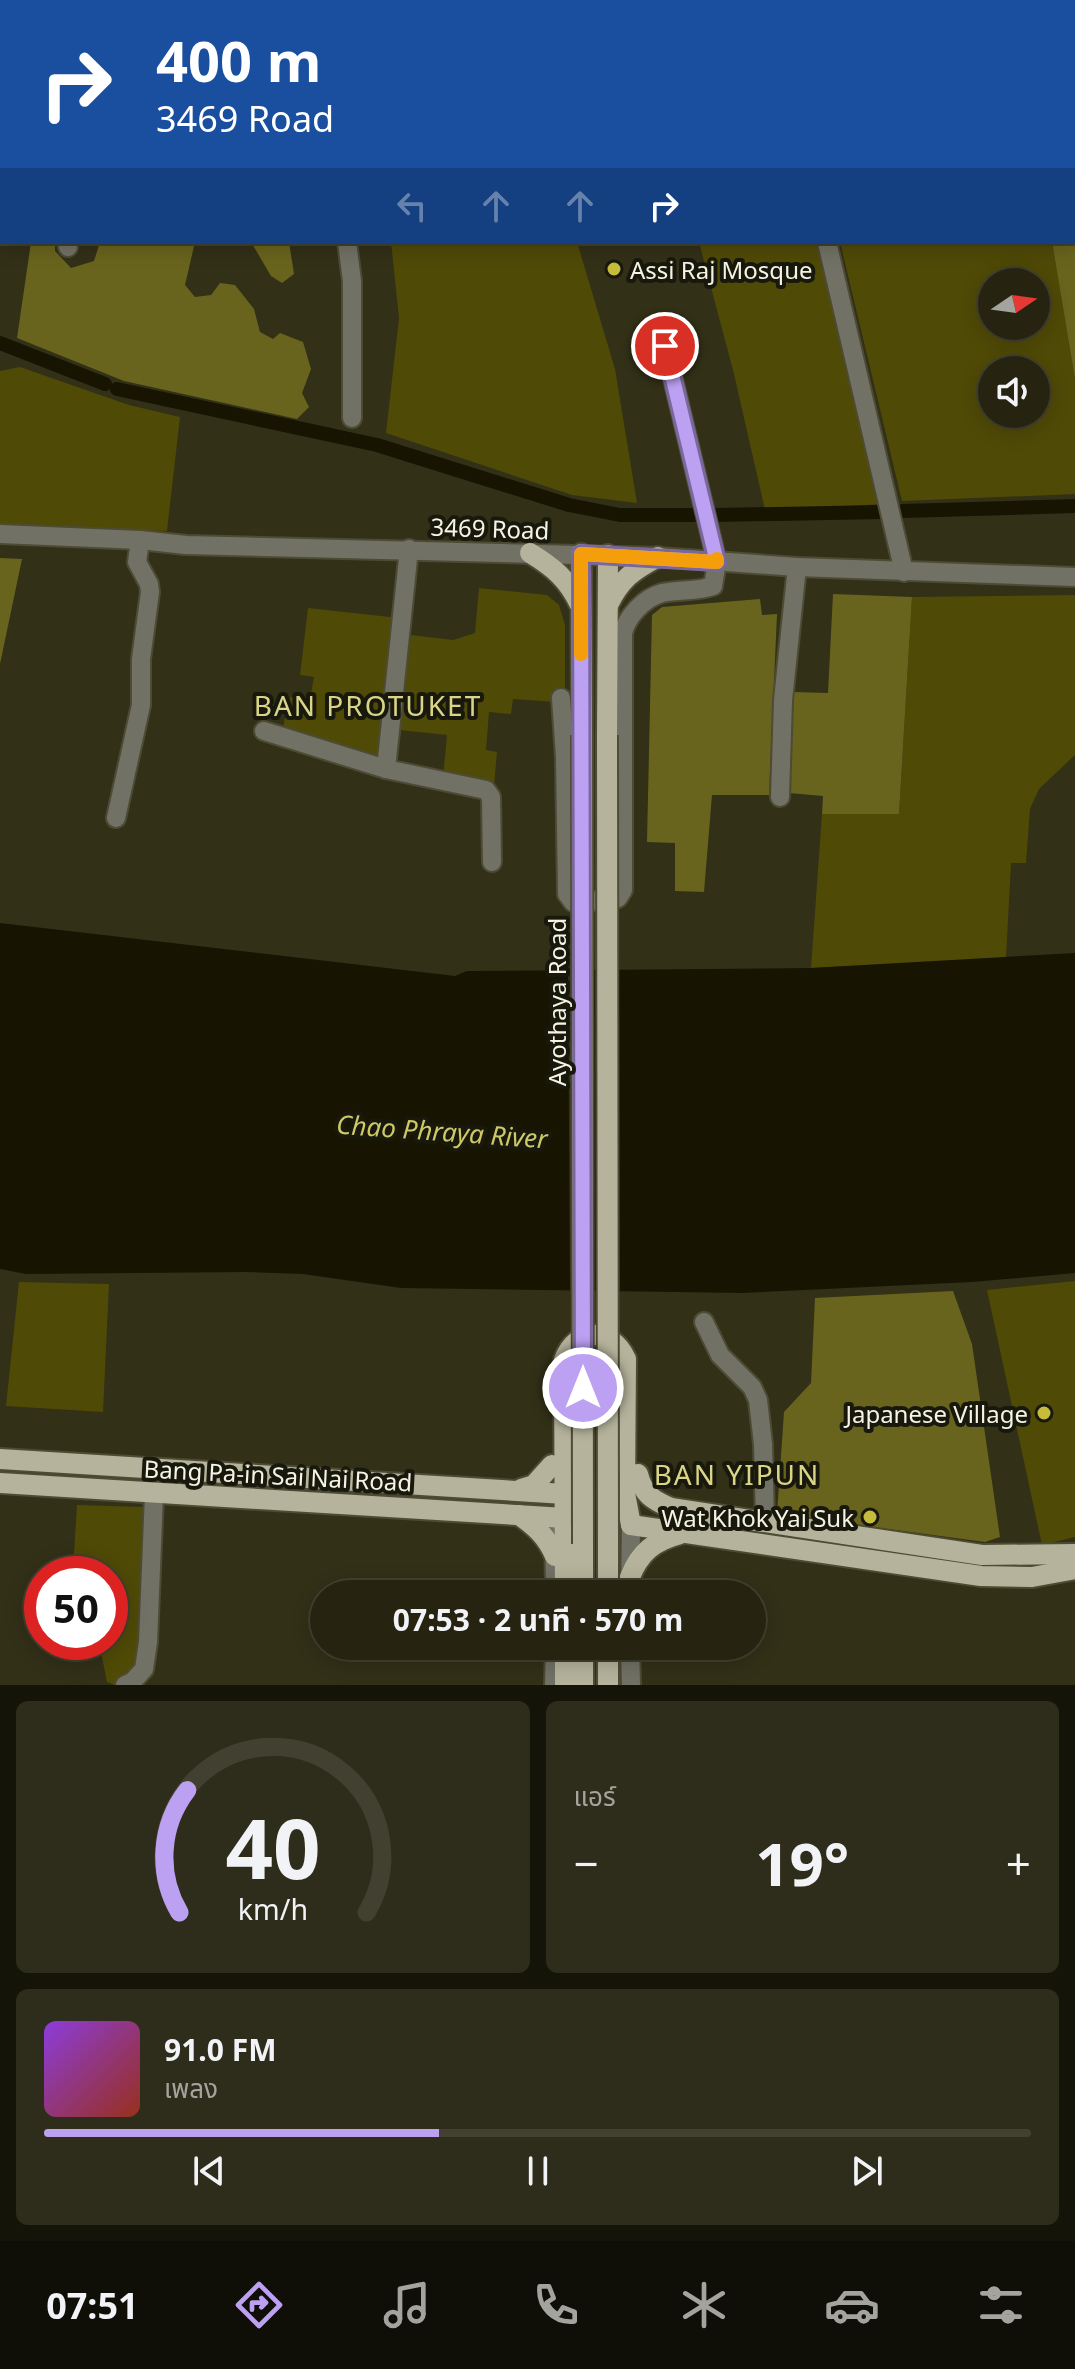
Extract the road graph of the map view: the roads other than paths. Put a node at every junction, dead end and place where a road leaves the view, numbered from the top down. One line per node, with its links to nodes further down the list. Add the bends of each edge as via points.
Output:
1 (347, 244): 4 (street, via 353,308)
2 (827, 244): 14 (street)
3 (660, 325): 12 (street)
4 (352, 418)
5 (0, 534): 6 (street, 3469 Road)
6 (140, 540): 7 (street, 3469 Road); 22 (street, via 137,562 150,592 141,705)
7 (409, 549): 8 (street, 3469 Road); 20 (street)
8 (530, 553): 9 (street, 3469 Road); 17 (main road, via 571,585)
9 (581, 554): 10 (street, 3469 Road); 17 (main road, Ayothaya Road)
10 (608, 555): 11 (street, 3469 Road); 16 (main road)
11 (658, 557): 12 (street, 3469 Road); 16 (main road, via 619,584)
12 (717, 562): 13 (street, 3469 Road); 18 (street, via 713,586 656,595 625,624 623,890 613,900 573,902 567,894)
13 (797, 567): 14 (street, 3469 Road); 21 (street, via 783,700)
14 (904, 572): 15 (street, 3469 Road)
15 (1075, 577)
16 (607, 607): 43 (main road, bridge)
17 (581, 609): 42 (main road, Ayothaya Road, bridge)
18 (561, 698)
19 (264, 731): 20 (street)
20 (386, 769): 23 (street, via 486,790 491,797)
21 (780, 797)
22 (116, 818)
23 (492, 862)
24 (704, 1322): 34 (street, via 720,1355 758,1400)
25 (0, 1459): 29 (main road, Bang Pa-in Sai Nai Road)
26 (552, 1465): 27 (main road, via 551,1358 567,1332 594,1322 622,1331 638,1356); 29 (main road, via 534,1485); 30 (main road)
27 (638, 1474): 34 (main road, via 642,1490 671,1508); 35 (main road)
28 (0, 1483): 31 (main road, Bang Pa-in Sai Nai Road)
29 (513, 1491): 30 (main road, Bang Pa-in Sai Nai Road)
30 (559, 1493): 33 (main road); 35 (main road, via 564,1360 578,1340 605,1337 626,1359 625,1493)
31 (154, 1494): 32 (main road, Bang Pa-in Sai Nai Road); 51 (street, via 144,1669)
32 (518, 1515): 33 (main road, Bang Pa-in Sai Nai Road); 38 (main road, via 536,1526)
33 (559, 1518): 38 (street); 41 (main road)
34 (765, 1521): 37 (main road, via 982,1555)
35 (631, 1525): 36 (main road); 44 (street)
36 (680, 1534): 39 (main road, via 981,1576 1032,1577); 45 (main road, via 643,1552)
37 (1075, 1554)
38 (555, 1556): 40 (street)
39 (1075, 1569)
40 (555, 1580)
41 (564, 1580)
42 (583, 1580)
43 (608, 1580)
44 (630, 1580)
45 (632, 1580)
46 (555, 1660): 52 (street)
47 (565, 1660): 53 (main road)
48 (583, 1660): 54 (main road)
49 (608, 1660): 55 (main road)
50 (630, 1660): 56 (street)
51 (125, 1685)
52 (554, 1685)
53 (565, 1685)
54 (583, 1685)
55 (608, 1685)
56 (631, 1685)

